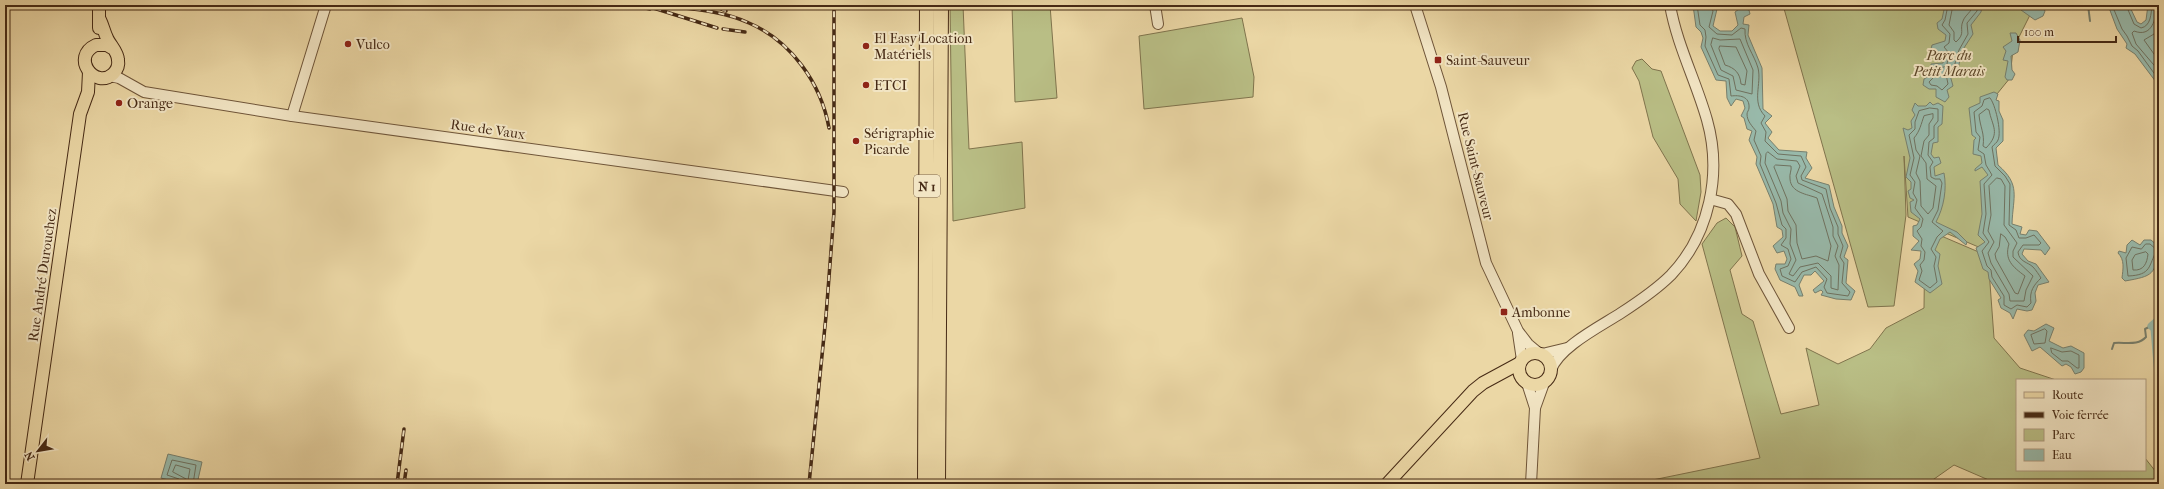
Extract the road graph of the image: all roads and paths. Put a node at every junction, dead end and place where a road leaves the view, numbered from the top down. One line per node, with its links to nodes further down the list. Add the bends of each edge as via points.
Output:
1 (100, 5): 8 (main road)
2 (326, 5): 17 (street)
3 (927, 5): 30 (highway, N 1)
4 (940, 5): 31 (highway, N 1)
5 (1155, 5): 9 (street)
6 (1415, 5): 21 (street, Rue Saint-Sauveur, via 1441,87 1482,252)
7 (1670, 5): 19 (street, via 1710,134 1713,164)
8 (100, 20): 10 (main road); 11 (main road)
9 (1158, 24)
10 (96, 45): 11 (main road, via 108,45); 13 (main road, via 89,49 85,57)
11 (112, 48): 12 (main road, via 118,56)
12 (118, 65): 14 (main road); 15 (street, Rue de Vaux)
13 (89, 72): 14 (main road, via 98,77); 16 (main road, Rue André Durouchez)
14 (106, 77): 15 (street, Rue de Vaux); 16 (main road)
15 (132, 84): 17 (street, Rue de Vaux, via 144,92)
16 (88, 92): 32 (main road, Rue André Durouchez, via 80,114)
17 (292, 116): 18 (street, Rue de Vaux)
18 (843, 192)
19 (1710, 199): 20 (street, via 1728,204 1736,214 1759,274); 22 (street, via 1701,229 1692,247 1672,274 1648,294)
20 (1789, 328)
21 (1518, 331): 23 (street, Rue Saint-Sauveur, via 1528,344); 24 (street, Rue Saint-Sauveur)
22 (1569, 347): 23 (street); 25 (street)
23 (1541, 354): 24 (main road, via 1530,354); 25 (main road, via 1548,359)
24 (1521, 362): 26 (main road); 27 (main road, via 1519,370)
25 (1551, 370): 28 (main road)
26 (1490, 379): 27 (main road); 34 (main road, via 1473,391)
27 (1524, 381): 28 (main road, via 1534,385); 29 (street)
28 (1544, 383): 29 (street)
29 (1535, 408): 35 (street)
30 (926, 442): 31 (highway, N 1); 33 (highway)
31 (935, 483)
32 (27, 484)
33 (918, 484)
34 (1387, 484)
35 (1532, 484)

